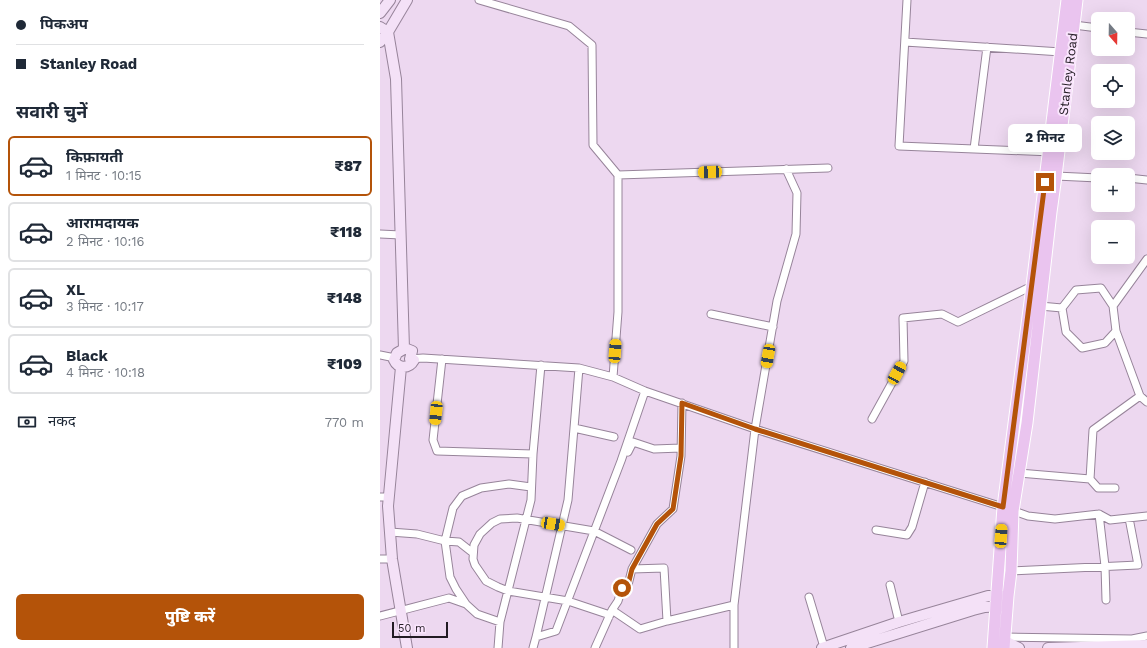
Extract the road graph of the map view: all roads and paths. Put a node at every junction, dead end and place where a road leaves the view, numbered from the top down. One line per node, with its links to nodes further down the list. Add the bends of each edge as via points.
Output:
1 (390, 0): 7 (street)
2 (407, 0): 10 (street)
3 (479, 0): 21 (street, via 569,26 592,44 593,145)
4 (907, 0): 14 (street)
5 (1067, 0): 16 (main road, Stanley Road)
6 (1077, 0): 8 (main road, Stanley Road)
7 (380, 13)
8 (1074, 25): 9 (street); 18 (main road, Stanley Road)
9 (1091, 27)
10 (384, 30): 13 (street); 27 (street, via 396,78)
11 (1135, 33): 12 (street)
12 (1147, 34)
13 (380, 42)
14 (905, 42): 15 (street); 17 (street, via 899,146)
15 (986, 47): 16 (street); 17 (street)
16 (1061, 52): 18 (main road, Stanley Road)
17 (974, 149): 18 (street)
18 (1054, 153): 22 (main road, Stanley Road); 29 (main road, Stanley Road)
19 (828, 168): 20 (street)
20 (786, 169): 21 (street); 34 (street, via 797,192 796,234 777,301)
21 (618, 175): 44 (street, via 618,312)
22 (1056, 176): 23 (street); 30 (main road, Stanley Road)
23 (1091, 178)
24 (1135, 179): 25 (street)
25 (1147, 180)
26 (380, 234): 27 (street)
27 (401, 235): 36 (street)
28 (1147, 259): 31 (street)
29 (1032, 286): 49 (street, via 958,322 942,314 903,318 904,361); 62 (main road, Stanley Road)
30 (1040, 306): 32 (street); 55 (main road, Stanley Road)
31 (1113, 306): 32 (street, via 1101,288 1076,290); 35 (street)
32 (1062, 308): 35 (street, via 1066,332 1082,348 1105,343)
33 (711, 314): 34 (street)
34 (773, 327): 51 (street)
35 (1116, 331): 46 (street)
36 (404, 349): 38 (street, via 397,352); 39 (street, via 412,351)
37 (380, 355): 38 (street)
38 (394, 358): 42 (street, via 397,366)
39 (410, 359): 40 (street); 42 (street, via 414,360 412,363)
40 (442, 359): 41 (street); 54 (street, via 433,440 437,451)
41 (541, 365): 43 (street); 54 (street)
42 (401, 367): 60 (street)
43 (579, 368): 44 (street); 50 (street)
44 (613, 377): 45 (street)
45 (645, 391): 48 (street); 69 (street)
46 (1140, 396): 47 (street); 56 (street, via 1093,430)
47 (1147, 402)
48 (682, 403): 51 (street); 53 (street)
49 (872, 419)
50 (574, 428): 52 (street); 67 (street, via 568,500)
51 (755, 429): 57 (street); 87 (street)
52 (614, 437)
53 (681, 448): 61 (street, via 654,449 633,442); 77 (street, via 673,509 657,524)
54 (533, 454): 58 (street)
55 (1019, 473): 56 (street); 62 (main road, Stanley Road)
56 (1090, 479): 59 (street, via 1098,488)
57 (924, 482): 62 (street); 68 (street, via 912,526 907,535)
58 (531, 487): 65 (street, via 531,500); 71 (street, via 509,484 481,488 462,496 453,508)
59 (1115, 488)
60 (384, 497): 70 (street, via 388,506)
61 (607, 506)
62 (1008, 509): 63 (street, via 1028,516 1055,519); 78 (main road, Stanley Road); 85 (main road, Stanley Road)
63 (1099, 514): 66 (street, via 1110,520); 76 (street)
64 (1147, 516): 66 (street)
65 (526, 518): 67 (street); 73 (street, via 506,518 492,523 476,539); 80 (street)
66 (1129, 518): 76 (street, via 1138,565)
67 (562, 525): 69 (street); 81 (street)
68 (876, 530)
69 (594, 531): 72 (street); 84 (street)
70 (390, 532): 71 (street, via 417,534); 75 (street)
71 (444, 541): 73 (street, via 459,542); 86 (street, via 450,577)
72 (631, 550)
73 (473, 553): 80 (street, via 479,573 486,580)
74 (380, 559): 75 (street)
75 (392, 559): 88 (street)
76 (1105, 566): 78 (street); 83 (street)
77 (632, 569): 89 (street, via 628,585 622,588); 91 (street, via 664,568)
78 (1012, 571): 85 (main road, Stanley Road)
79 (890, 584): 93 (street)
80 (508, 591): 81 (street); 92 (street)
81 (545, 597): 84 (street); 95 (street)
82 (810, 597): 103 (street)
83 (1106, 600)
84 (568, 601): 89 (street); 95 (street, via 556,631)
85 (1002, 601): 93 (street, via 988,596); 96 (main road, Stanley Road); 104 (street); 105 (main road, Stanley Road)
86 (466, 604): 88 (street, via 449,598); 92 (street, via 477,614)
87 (734, 605): 91 (street); 102 (street)
88 (401, 611): 90 (street); 98 (street)
89 (611, 613): 91 (street, via 640,629); 101 (street)
90 (380, 616)
91 (667, 621)
92 (500, 622): 99 (street)
93 (899, 622): 103 (street)
94 (1147, 636): 96 (street, via 1132,639)
95 (536, 637): 100 (street)
96 (1005, 642): 106 (street)
97 (1147, 645): 107 (street)
98 (408, 648)
99 (498, 648)
100 (533, 648)
101 (595, 648)
102 (734, 648)
103 (823, 648)
104 (851, 648)
105 (993, 648)
106 (1019, 648)
107 (1048, 648)

